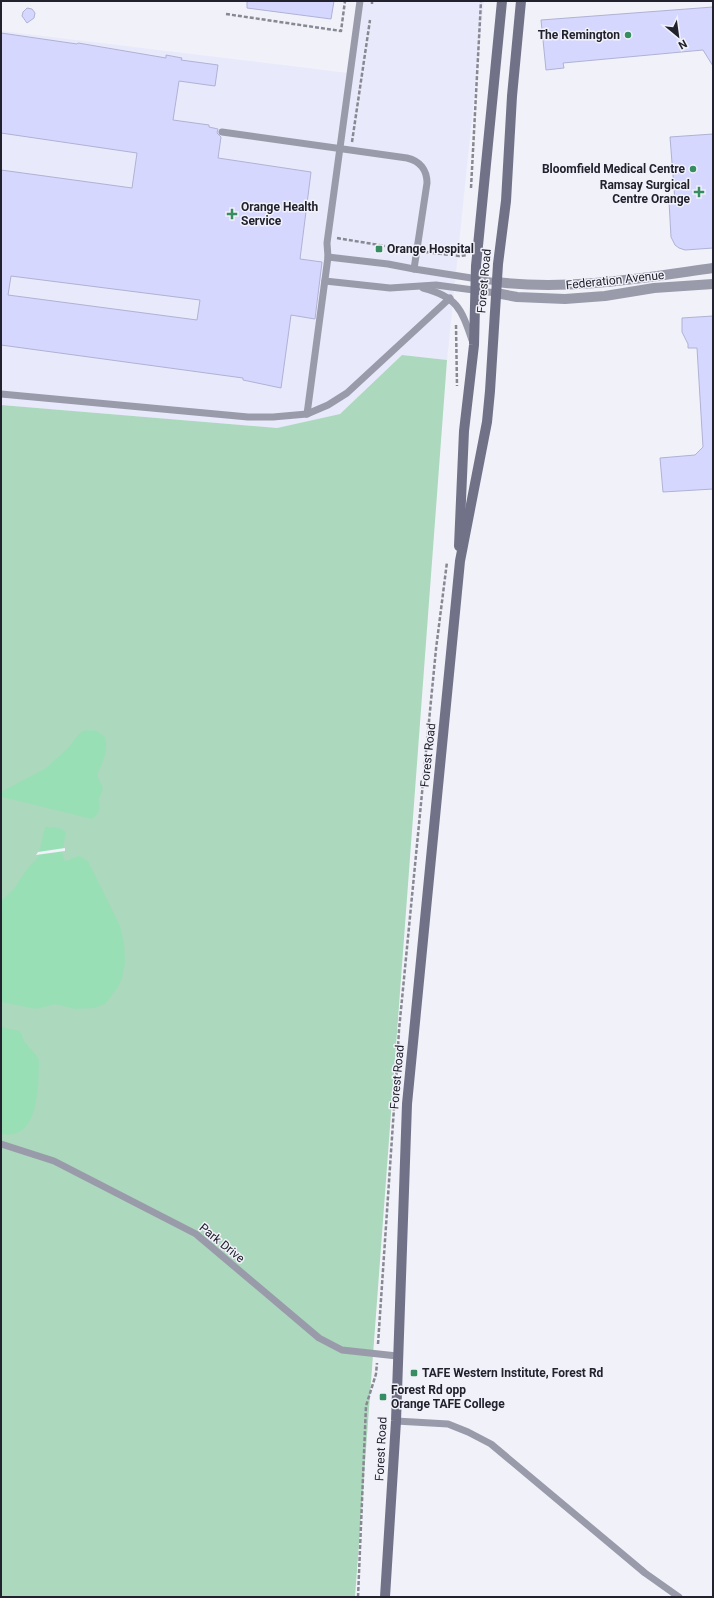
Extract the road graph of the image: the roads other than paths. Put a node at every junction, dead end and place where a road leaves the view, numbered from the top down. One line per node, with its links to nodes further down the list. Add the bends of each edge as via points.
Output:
1 (360, 1): 5 (lane)
2 (502, 1): 9 (main road, Forest Road)
3 (520, 1): 11 (main road, Forest Road, via 506,201)
4 (222, 132): 5 (lane)
5 (339, 148): 6 (lane, via 327,243); 8 (lane, via 407,158 419,163 424,170 427,183)
6 (328, 257): 8 (lane); 10 (lane)
7 (713, 268): 11 (street, Federation Avenue, via 562,285)
8 (414, 269): 9 (lane)
9 (476, 280): 11 (lane); 14 (main road, Forest Road)
10 (325, 281): 13 (lane, via 390,288); 19 (lane)
11 (497, 282): 15 (main road, Forest Road)
12 (713, 284): 15 (street, Federation Avenue, via 654,288 566,299 517,297)
13 (419, 287): 14 (lane, via 436,285); 16 (lane)
14 (475, 290): 15 (lane); 17 (main road, Forest Road)
15 (496, 293): 20 (main road, Forest Road, via 487,422)
16 (450, 298): 17 (lane, via 464,318); 19 (lane, via 347,393)
17 (474, 345): 20 (main road, Forest Road, via 464,431 458,540)
18 (1, 394): 19 (lane, via 248,417)
19 (307, 414)
20 (460, 562): 22 (main road, Forest Road, via 407,1104)
21 (1, 1144): 22 (lane, Park Drive, via 54,1161 196,1234 319,1338 342,1350)
22 (397, 1356): 23 (main road, Forest Road)
23 (396, 1421): 24 (main road, Forest Road); 25 (lane, via 448,1424 491,1444 645,1573)
24 (385, 1597)
25 (679, 1597)

